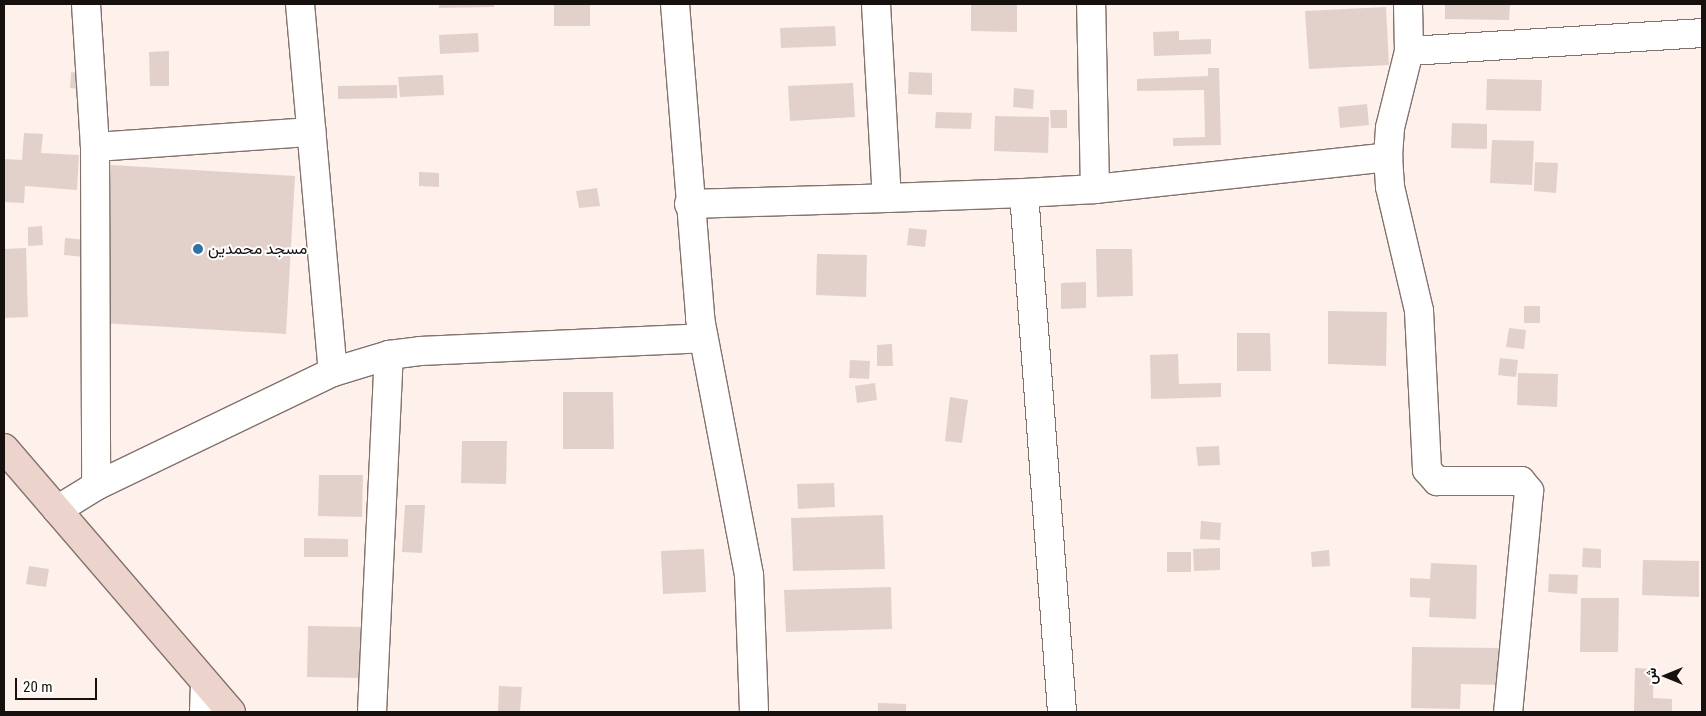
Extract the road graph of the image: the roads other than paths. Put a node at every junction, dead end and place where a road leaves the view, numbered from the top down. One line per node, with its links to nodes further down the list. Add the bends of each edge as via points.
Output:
1 (86, 4): 10 (street)
2 (300, 4): 9 (street)
3 (675, 4): 15 (street)
4 (876, 4): 14 (street)
5 (1091, 4): 12 (street)
6 (1408, 4): 8 (street)
7 (1702, 34): 8 (street)
8 (1409, 51): 11 (street, via 1390,128)
9 (311, 132): 10 (street); 18 (street)
10 (95, 147): 20 (street)
11 (1388, 157): 12 (street); 28 (street, via 1390,187 1419,311 1430,477 1437,481 1521,481 1528,491)
12 (1095, 189): 13 (street)
13 (1024, 193): 14 (street); 27 (street)
14 (887, 198): 15 (street)
15 (689, 204): 16 (street)
16 (703, 338): 17 (street); 26 (street, via 749,575)
17 (389, 355): 18 (street); 25 (street)
18 (333, 372): 20 (street)
19 (4, 448): 21 (street)
20 (96, 486): 21 (street)
21 (57, 510): 22 (street)
22 (205, 685): 23 (street); 24 (street)
23 (204, 712)
24 (231, 712)
25 (372, 712)
26 (754, 712)
27 (1062, 712)
28 (1508, 712)

